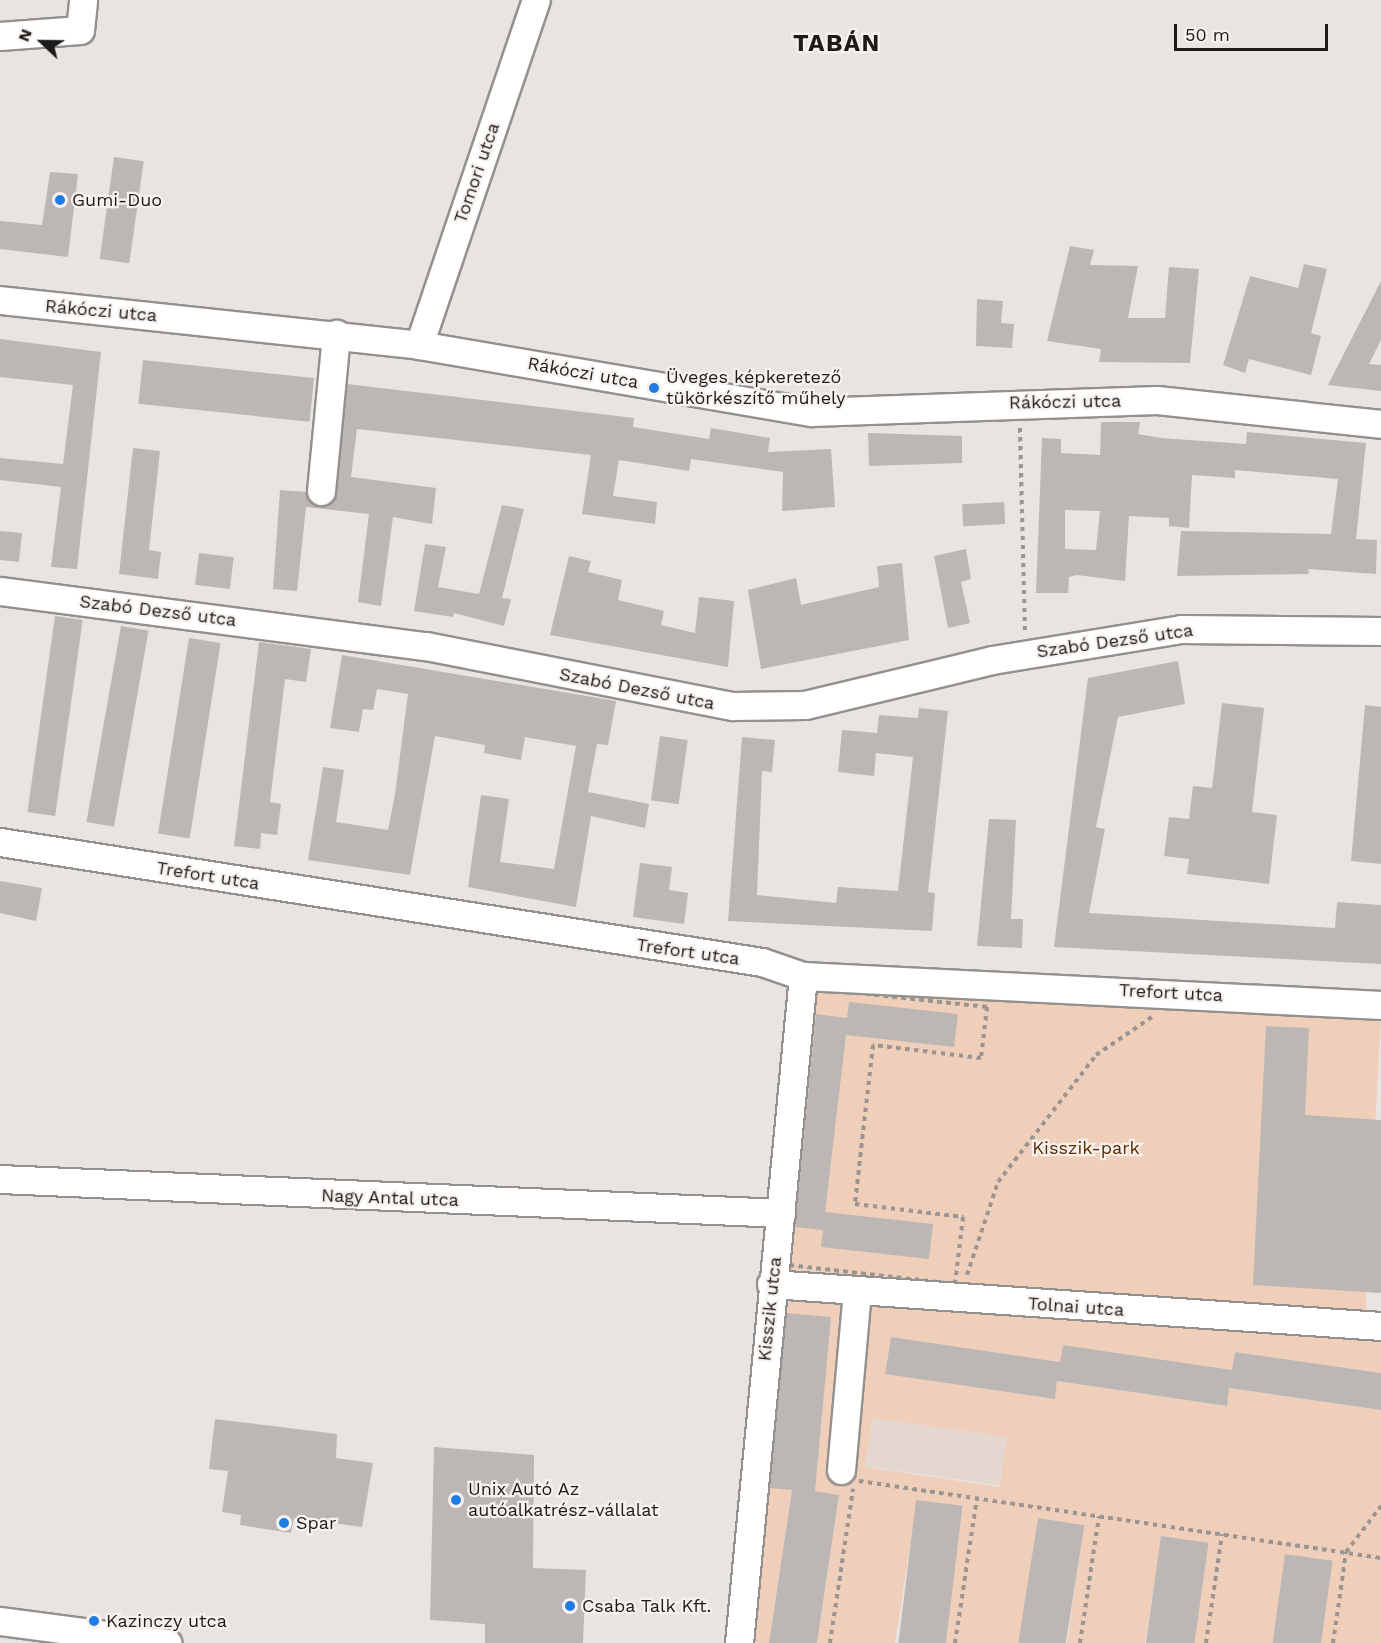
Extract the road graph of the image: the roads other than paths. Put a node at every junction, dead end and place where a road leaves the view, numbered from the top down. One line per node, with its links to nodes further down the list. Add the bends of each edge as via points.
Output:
1 (83, 0): 3 (street, via 80,30)
2 (536, 0): 6 (street, Tomori utca)
3 (0, 36)
4 (0, 300): 5 (street, Rákóczi utca)
5 (336, 334): 6 (street, Rákóczi utca); 8 (street)
6 (419, 345): 7 (street, Rákóczi utca, via 811,412 1158,400)
7 (1381, 424)
8 (321, 491)
9 (0, 591): 10 (street, Szabó Dezső utca, via 426,646 733,706 805,705 1026,654 1181,629)
10 (1381, 631)
11 (0, 842): 12 (street, Trefort utca, via 762,962)
12 (803, 976): 13 (street, Trefort utca); 15 (street, Kisszik utca)
13 (1381, 1005)
14 (0, 1179): 15 (street, Nagy Antal utca)
15 (781, 1213): 16 (street, Kisszik utca)
16 (771, 1284): 17 (street, Tolnai utca); 22 (street, Kisszik utca)
17 (857, 1291): 18 (street, Tolnai utca); 19 (street)
18 (1381, 1326)
19 (848, 1475)
20 (0, 1621): 21 (street)
21 (168, 1643)
22 (739, 1643)

